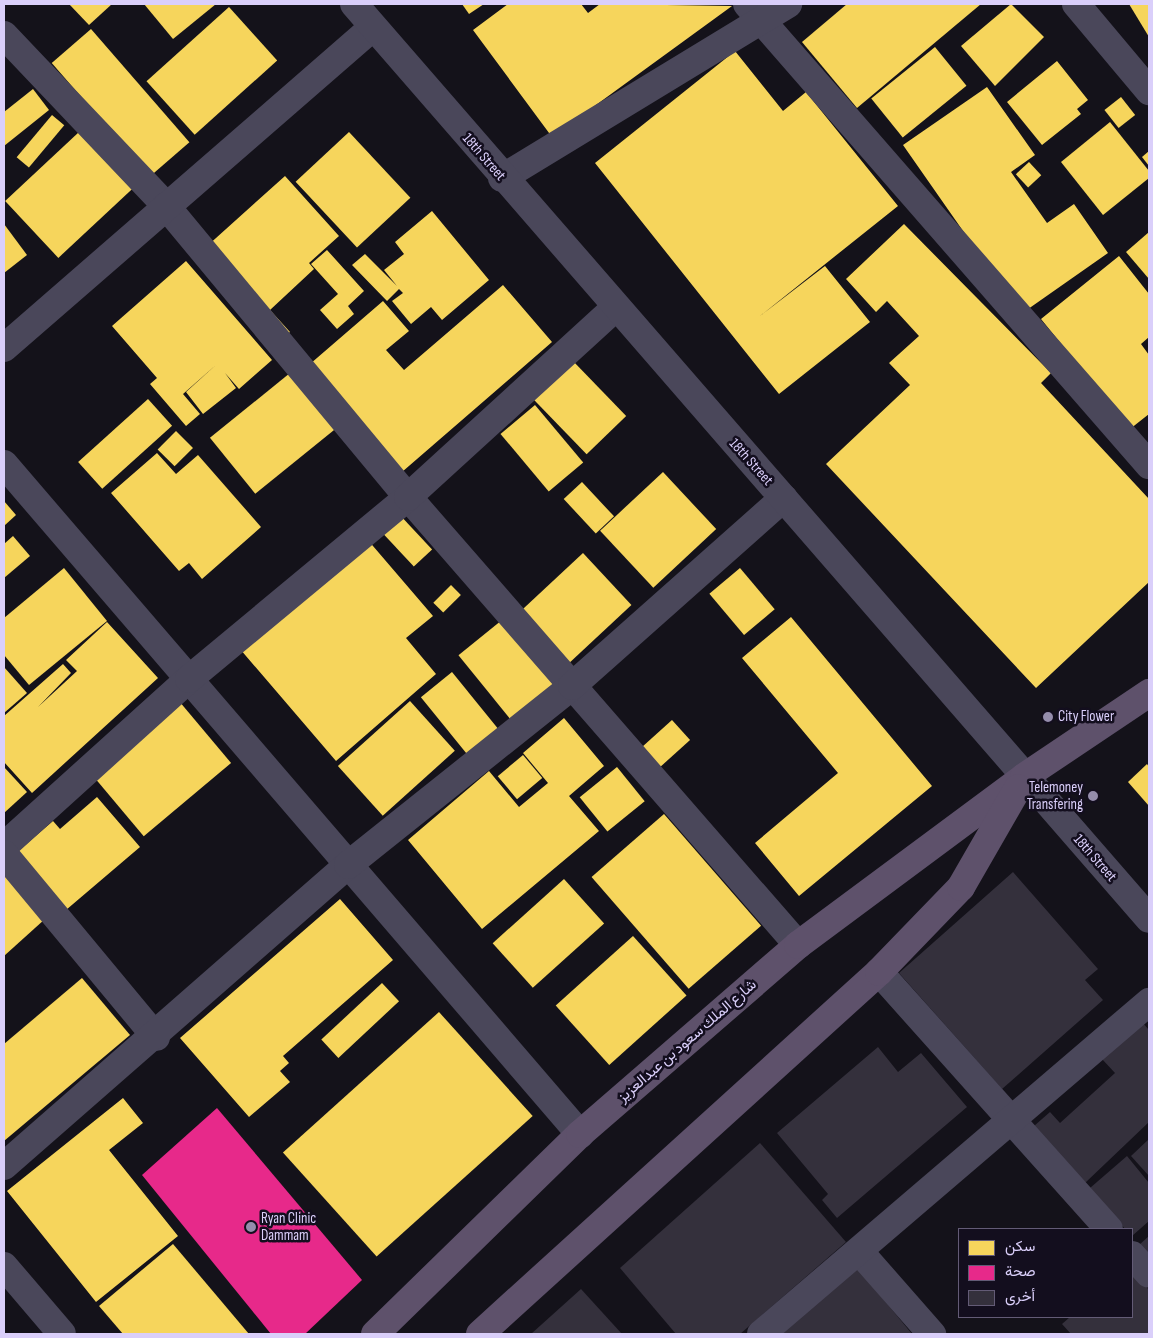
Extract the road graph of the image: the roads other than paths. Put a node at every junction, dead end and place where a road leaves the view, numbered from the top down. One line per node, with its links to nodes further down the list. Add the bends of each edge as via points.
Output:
1 (355, 4): 5 (street, 18th Street)
2 (788, 4): 4 (street)
3 (1076, 4): 7 (street)
4 (754, 12): 8 (street); 13 (street)
5 (373, 27): 8 (street, 18th Street); 9 (street)
6 (4, 35): 9 (street)
7 (1149, 91)
8 (502, 178): 10 (street, 18th Street)
9 (166, 206): 11 (street); 14 (street)
10 (614, 309): 14 (street); 15 (street, 18th Street)
11 (4, 348)
12 (4, 464): 16 (street)
13 (1149, 465)
14 (408, 498): 16 (street); 17 (street)
15 (784, 498): 17 (street); 19 (street, 18th Street)
16 (189, 679): 20 (street); 22 (street)
17 (572, 686): 22 (street); 24 (street)
18 (1149, 693): 19 (main road, شارع الملك سعود بن عبدالعزيز)
19 (1024, 777): 23 (street, 18th Street); 24 (main road, شارع الملك سعود بن عبدالعزيز); 25 (main road, شارع الملك سعود بن عبدالعزيز, via 961,887)
20 (4, 846)
21 (4, 854): 27 (street)
22 (348, 864): 27 (street); 29 (street)
23 (1149, 919)
24 (798, 945): 29 (main road, شارع الملك سعود بن عبدالعزيز)
25 (880, 972): 28 (street); 38 (main road, شارع الملك سعود بن عبدالعزيز)
26 (1149, 1002): 28 (street)
27 (156, 1037): 30 (street)
28 (1011, 1121): 31 (street); 32 (street)
29 (580, 1134): 37 (main road, شارع الملك سعود بن عبدالعزيز)
30 (4, 1166)
31 (1107, 1228)
32 (859, 1251): 39 (street); 40 (street)
33 (1133, 1256): 35 (street)
34 (4, 1266): 36 (street)
35 (1149, 1274)
36 (62, 1334)
37 (375, 1334)
38 (480, 1334)
39 (761, 1334)
40 (932, 1334)

